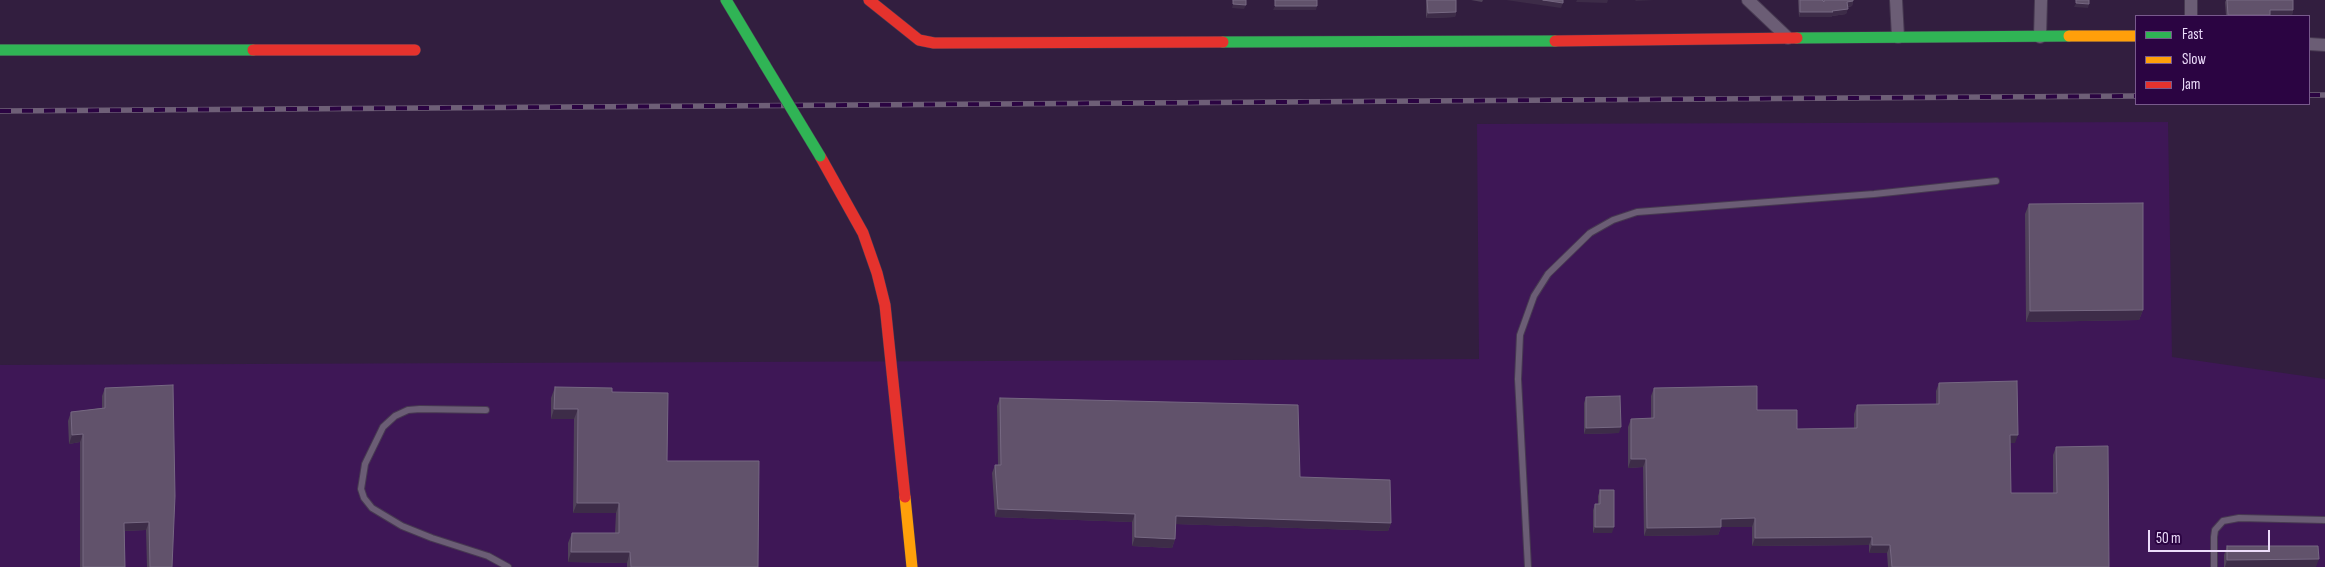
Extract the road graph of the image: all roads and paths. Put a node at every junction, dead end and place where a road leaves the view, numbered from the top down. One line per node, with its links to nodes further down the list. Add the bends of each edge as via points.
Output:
1 (726, 0): 20 (street, bridge, via 863,233 877,273 885,305)
2 (869, 0): 11 (street, via 919,40 934,43)
3 (1748, 0): 11 (street)
4 (1896, 0): 9 (street)
5 (2041, 0): 10 (street)
6 (2191, 0): 7 (street)
7 (2191, 15)
8 (2135, 36): 10 (street)
9 (1898, 37): 10 (street); 11 (street)
10 (2040, 37)
11 (1788, 38)
12 (2310, 44): 13 (street)
13 (2325, 45)
14 (0, 50): 15 (street)
15 (415, 50)
16 (1996, 181): 21 (lane, via 1637,212 1590,233 1548,274 1534,296 1520,335 1518,379)
17 (486, 410): 19 (lane, via 408,410 391,418 380,432 365,464 360,484 362,495 378,513 402,526 488,556)
18 (2325, 520): 22 (lane, via 2239,518 2222,521 2215,530)
19 (508, 567)
20 (912, 567)
21 (1528, 567)
22 (2214, 567)

